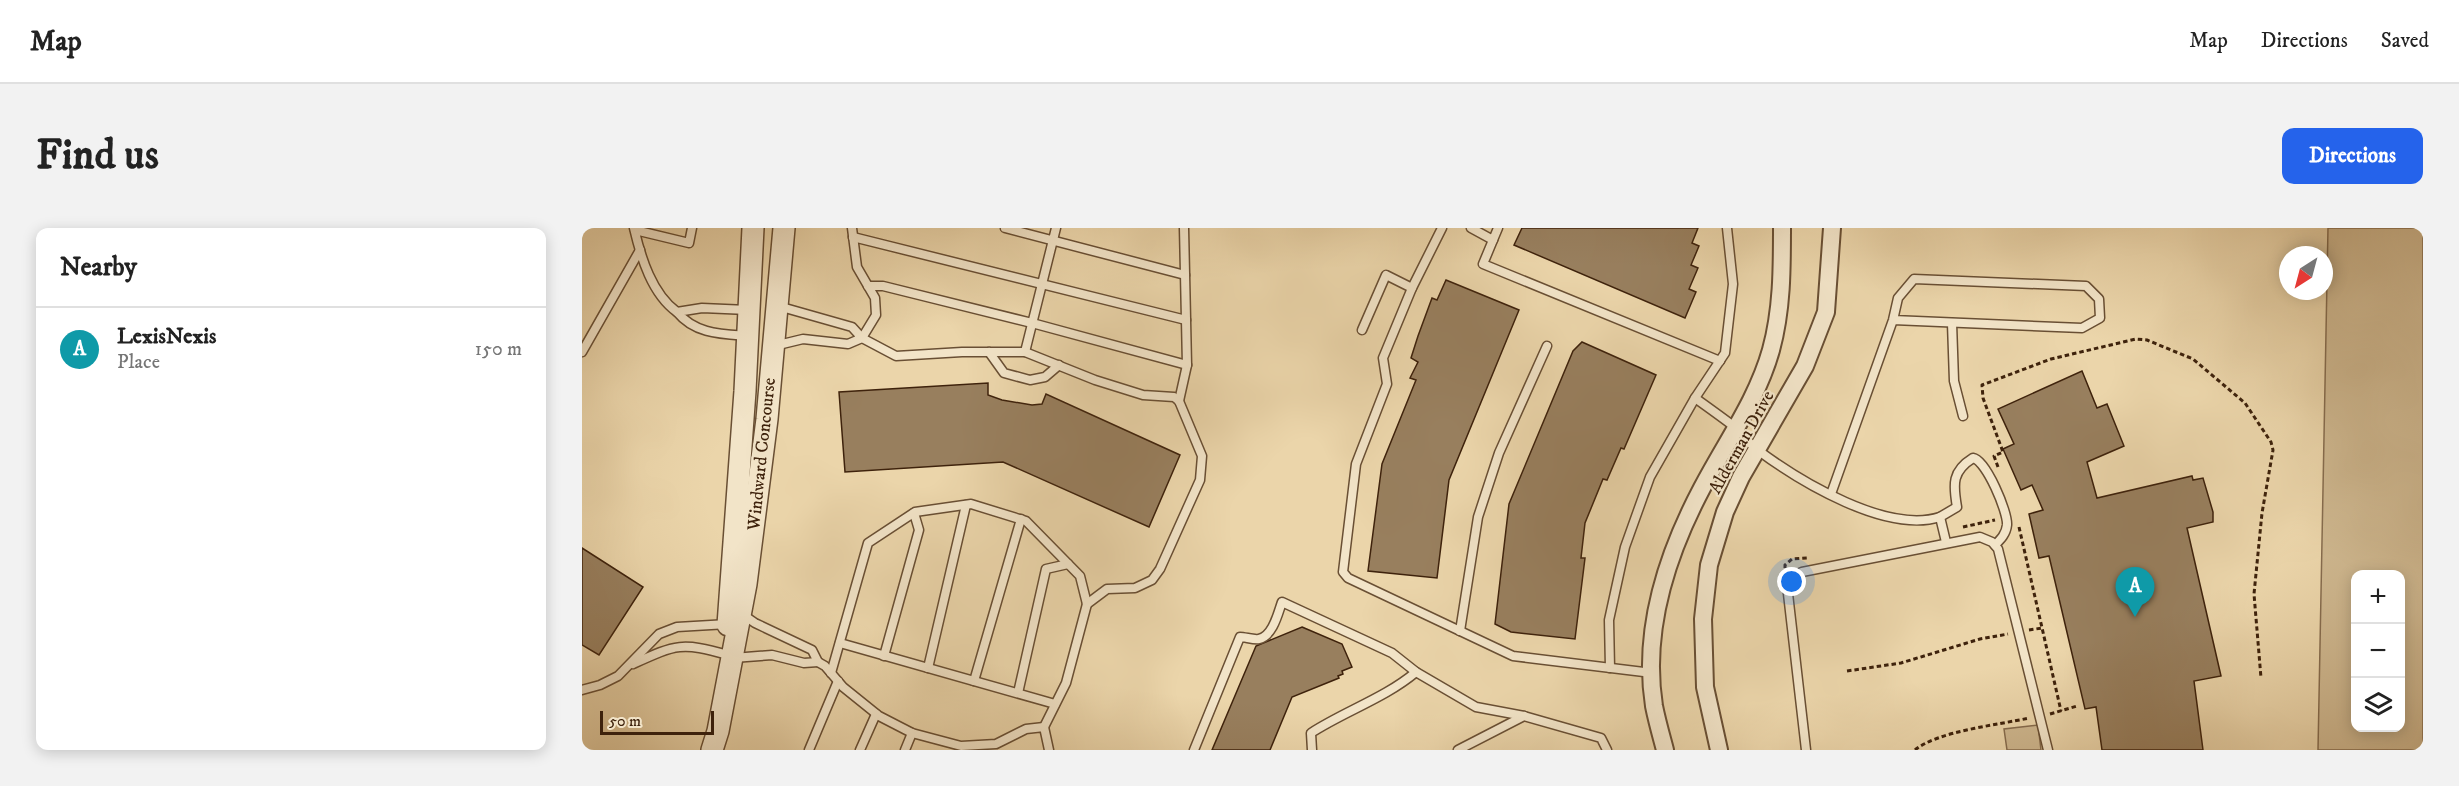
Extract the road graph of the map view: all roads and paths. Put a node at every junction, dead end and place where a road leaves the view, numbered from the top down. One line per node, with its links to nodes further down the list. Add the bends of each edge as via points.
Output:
1 (692, 228): 13 (lane, via 689,243)
2 (753, 228): 23 (street, Windward Concourse)
3 (784, 228): 22 (street, Windward Concourse)
4 (1005, 228): 15 (lane)
5 (1056, 228): 15 (lane)
6 (1184, 228): 18 (lane)
7 (1442, 228): 21 (lane)
8 (1471, 228): 16 (lane)
9 (1498, 228): 16 (lane)
10 (1727, 228): 37 (lane, via 1733,284 1725,353)
11 (1782, 228): 43 (street, Alderman Drive, via 1782,287 1771,350)
12 (1832, 228): 44 (street, Alderman Drive, via 1826,312 1805,366)
13 (634, 229): 17 (lane)
14 (853, 232): 19 (lane); 20 (lane, via 857,267)
15 (1053, 240): 18 (lane); 19 (lane)
16 (1493, 240): 37 (lane, via 1483,264)
17 (640, 250): 24 (lane, via 661,297); 34 (lane)
18 (1185, 274): 25 (lane)
19 (1042, 284): 25 (lane); 27 (lane)
20 (868, 286): 27 (lane, via 883,286); 31 (lane, via 875,298 876,315)
21 (1412, 288): 29 (lane, via 1386,275); 58 (lane, via 1383,358 1387,384 1356,464 1343,572 1348,578)
22 (777, 306): 31 (lane, via 852,327); 32 (street, Windward Concourse)
23 (749, 310): 24 (lane, via 702,308); 30 (street, Windward Concourse)
24 (677, 312): 30 (lane, via 686,323 698,328)
25 (1186, 320): 39 (lane)
26 (1893, 320): 28 (lane); 28 (lane, via 1898,298 1914,279 2086,285 2099,299 2100,318 2082,328); 46 (lane)
27 (1032, 323): 36 (lane); 39 (lane)
28 (1952, 323): 42 (lane, via 1954,381)
29 (1362, 330)
30 (748, 336): 56 (street, Windward Concourse)
31 (862, 338): 32 (lane, via 848,344 803,339); 35 (lane, via 896,357)
32 (773, 346): 56 (street, Windward Concourse, via 765,430)
33 (1547, 346): 58 (lane, via 1500,453 1478,518)
34 (582, 352)
35 (989, 352): 36 (lane); 38 (lane, via 1004,373 1030,380 1045,377)
36 (1025, 352): 38 (lane)
37 (1720, 361): 40 (lane)
38 (1059, 365): 41 (lane, via 1143,395 1174,397)
39 (1187, 365): 41 (lane)
40 (1695, 398): 43 (lane); 66 (lane, via 1650,477 1625,547 1609,620)
41 (1179, 401): 55 (lane, via 1203,456 1200,480 1160,569 1152,580 1135,588 1107,589)
42 (1963, 416)
43 (1737, 429): 44 (lane); 70 (street, Alderman Drive, via 1702,489 1660,590 1653,624)
44 (1757, 450): 46 (lane); 97 (street, Alderman Drive, via 1725,512 1709,565 1703,619 1705,687)
45 (2001, 475): 71 (path, via 1994,456 2003,452 1982,385 2050,359 2136,339 2193,359 2245,403 2271,442 2254,594)
46 (1831, 494): 49 (lane, via 1886,516 1929,520)
47 (966, 505): 48 (lane); 50 (lane); 65 (lane)
48 (914, 513): 60 (lane, via 868,543); 62 (lane, via 919,530)
49 (1940, 517): 52 (lane); 53 (lane, via 1957,507 1954,490 1961,466 1978,458 2007,517 2004,537)
50 (1021, 519): 54 (lane); 73 (lane)
51 (2019, 524): 57 (path)
52 (1946, 542): 53 (lane, via 1980,537); 98 (lane, via 1802,572 1791,578 1787,585)
53 (1995, 545): 59 (lane)
54 (1068, 564): 55 (lane, via 1080,576); 75 (lane, via 1046,569)
55 (1087, 603): 76 (lane, via 1066,683)
56 (734, 619): 61 (street, Windward Concourse); 63 (lane, via 755,623 812,650); 64 (lane, via 677,627 659,634)
57 (2042, 628): 59 (path); 78 (path)
58 (1460, 631): 66 (lane, via 1513,656)
59 (2018, 633): 67 (path, via 1980,639 1901,663); 81 (lane)
60 (840, 643): 62 (lane); 69 (lane)
61 (730, 656): 63 (lane, via 772,655 804,663); 64 (lane, via 698,646 675,646); 86 (street, Windward Concourse)
62 (884, 656): 65 (lane)
63 (818, 662): 69 (lane)
64 (627, 666): 74 (lane, via 600,685)
65 (927, 668): 73 (lane)
66 (1610, 668): 70 (lane)
67 (1847, 671)
68 (1416, 672): 80 (lane, via 1476,707); 92 (lane, via 1392,653 1282,602 1267,634 1259,639 1240,637); 93 (lane, via 1396,689 1311,733)
69 (831, 673): 72 (lane)
70 (1652, 673): 96 (street, Alderman Drive, via 1654,705)
71 (2261, 678)
72 (838, 681): 79 (lane); 87 (lane)
73 (974, 681): 75 (lane)
74 (582, 690)
75 (1018, 693): 76 (lane)
76 (1056, 704): 82 (lane)
77 (2077, 706): 78 (path)
78 (2061, 711): 81 (path)
79 (876, 714): 83 (lane); 88 (lane)
80 (1524, 716): 94 (lane); 95 (lane, via 1601,738)
81 (2042, 716): 99 (path, via 1942,737); 100 (lane)
82 (1044, 727): 84 (lane, via 1026,729); 91 (lane)
83 (912, 733): 85 (lane); 89 (lane)
84 (1010, 737): 85 (lane, via 996,744); 90 (lane)
85 (960, 748)
86 (712, 750)
87 (809, 750)
88 (861, 750)
89 (905, 750)
90 (1005, 750)
91 (1049, 750)
92 (1194, 750)
93 (1312, 750)
94 (1458, 750)
95 (1607, 750)
96 (1665, 750)
97 (1719, 750)
98 (1806, 750)
99 (1915, 750)
100 (2048, 750)

